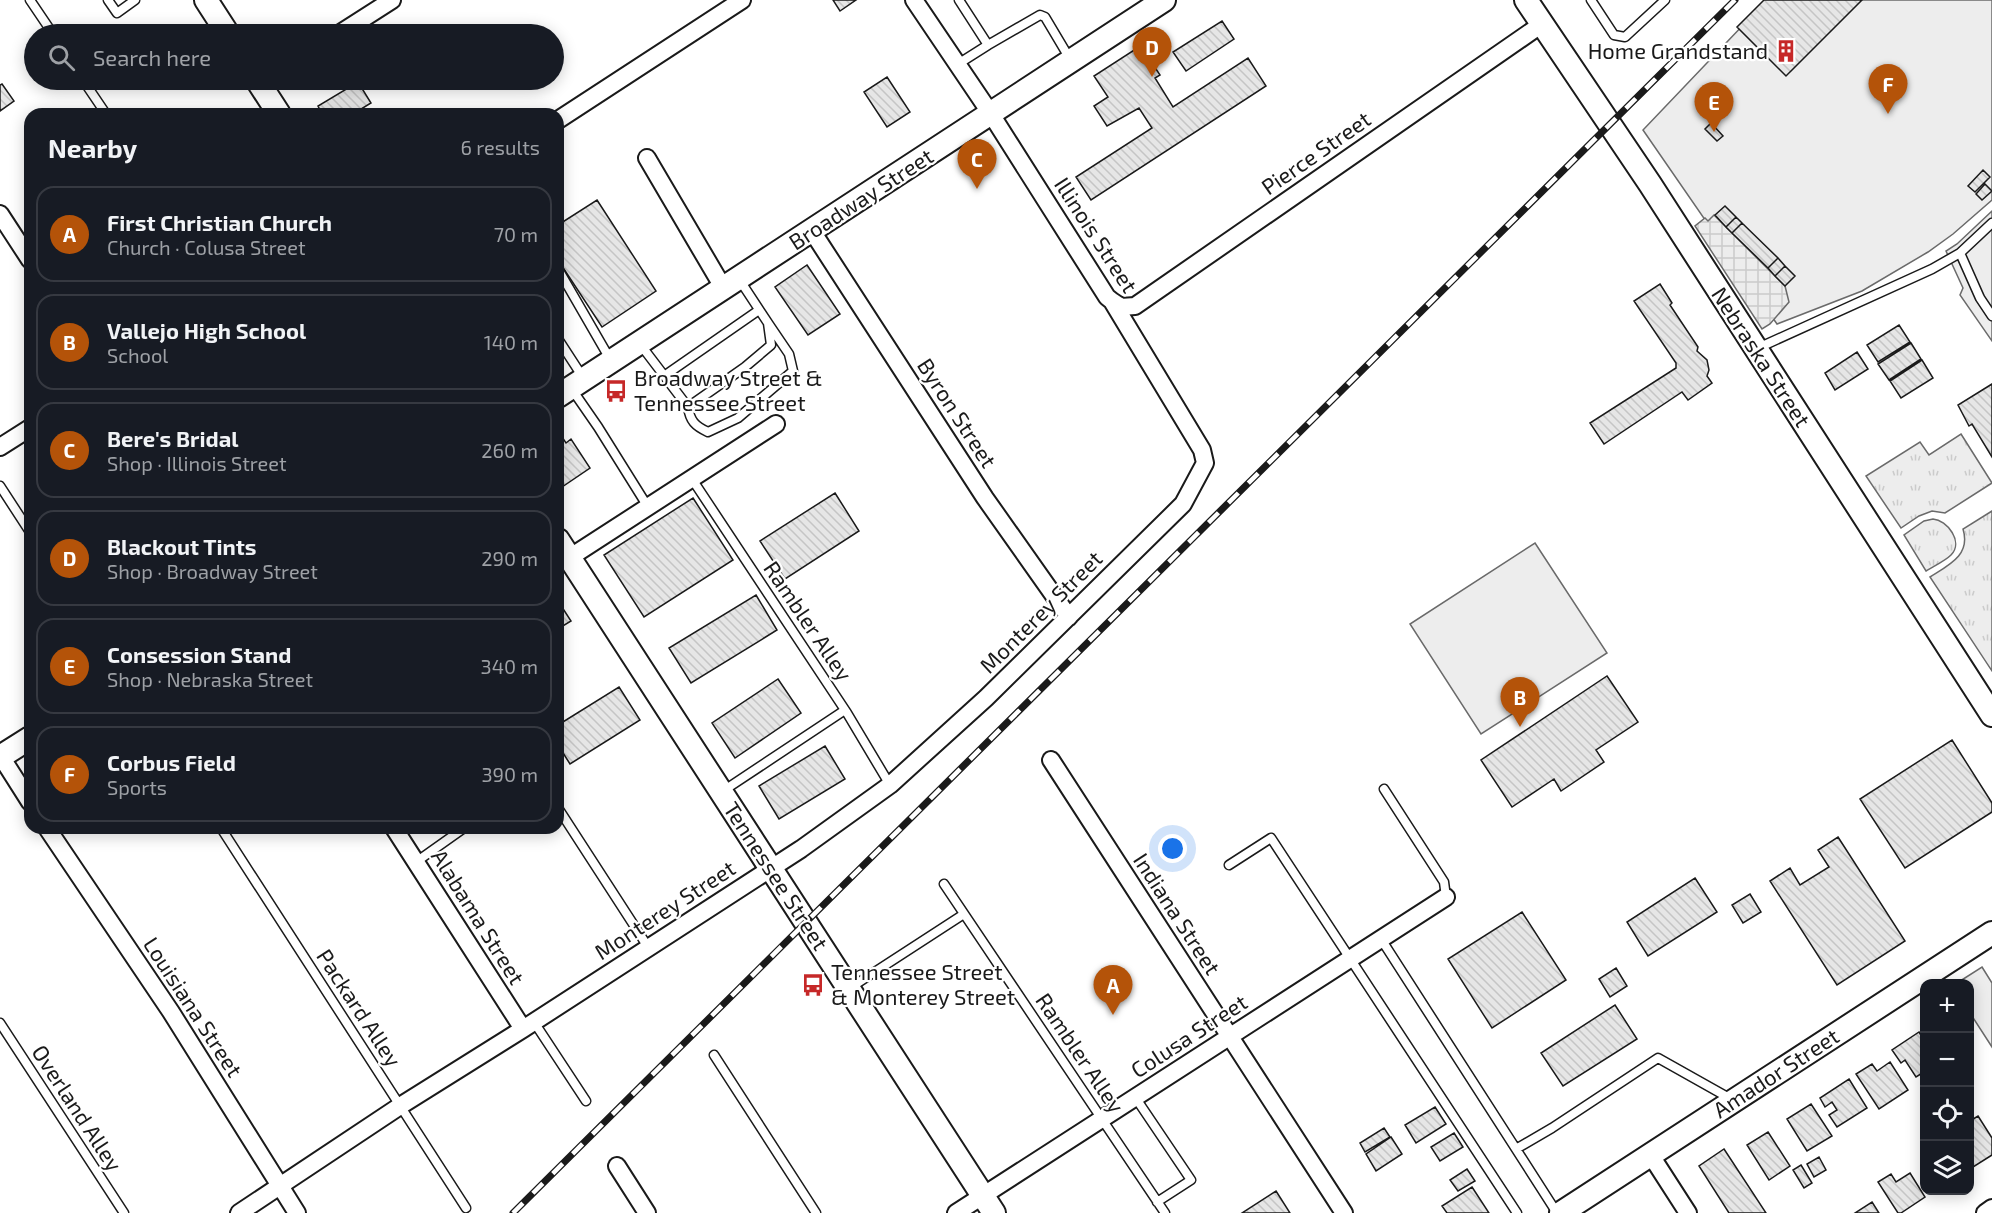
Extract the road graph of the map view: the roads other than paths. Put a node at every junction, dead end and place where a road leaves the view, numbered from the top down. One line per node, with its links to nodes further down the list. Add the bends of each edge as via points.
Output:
1 (30, 0): 13 (lane)
2 (108, 0): 3 (lane, via 117,13)
3 (135, 0)
4 (206, 0): 14 (main road)
5 (392, 0): 15 (street)
6 (742, 0): 25 (street)
7 (914, 0): 19 (street, Illinois Street)
8 (959, 0): 17 (lane)
9 (1164, 0): 18 (main road, Broadway Street)
10 (1526, 0): 16 (main road, Nebraska Street)
11 (1591, 0): 12 (lane, via 1614,35 1625,37)
12 (1662, 1)
13 (46, 24)
14 (222, 24)
15 (355, 24)
16 (1542, 24): 34 (street, Pierce Street, via 1135,306 1120,307); 39 (main road, Nebraska Street)
17 (988, 45): 18 (lane, via 1041,15); 19 (lane)
18 (1071, 61): 24 (main road, Broadway Street)
19 (958, 64): 24 (street, Illinois Street)
20 (89, 90): 22 (lane)
21 (267, 90): 23 (main road)
22 (101, 108)
23 (276, 108)
24 (991, 114): 29 (main road, Broadway Street); 34 (street, Illinois Street)
25 (564, 116)
26 (647, 158): 33 (street)
27 (0, 214): 30 (street)
28 (1992, 224): 31 (lane)
29 (812, 231): 33 (main road, Broadway Street); 54 (street, Byron Street, via 985,498)
30 (24, 251)
31 (1960, 253): 36 (lane); 39 (lane)
32 (564, 279): 40 (lane)
33 (731, 284): 35 (lane); 38 (main road, Broadway Street)
34 (1112, 302): 50 (street, Illinois Street, via 1202,450 1205,463)
35 (759, 310): 37 (lane); 42 (lane)
36 (1992, 316)
37 (768, 323): 44 (lane, via 771,345); 44 (lane, via 789,354 794,371 738,418 708,432 696,426)
38 (639, 343): 40 (main road, Broadway Street); 42 (lane)
39 (1756, 349): 56 (main road, Nebraska Street)
40 (612, 361): 43 (main road, Broadway Street)
41 (564, 362): 43 (lane)
42 (664, 376): 44 (lane)
43 (571, 388): 51 (lane)
44 (688, 407)
45 (776, 424): 48 (street)
46 (24, 432): 47 (street)
47 (0, 447)
48 (692, 479): 51 (street); 55 (lane, Rambler Alley)
49 (0, 486): 52 (lane)
50 (1184, 502): 54 (street, Monterey Street)
51 (648, 507): 53 (street)
52 (24, 523)
53 (564, 549): 62 (main road, Tennessee Street)
54 (1069, 617): 60 (street, Monterey Street)
55 (845, 710): 60 (lane, Rambler Alley); 62 (lane)
56 (1992, 715)
57 (24, 742): 58 (main road)
58 (0, 756): 63 (street)
59 (1051, 760): 82 (street, Indiana Street)
60 (890, 785): 71 (street, Monterey Street)
61 (1384, 789): 73 (lane, via 1444,882)
62 (721, 792): 71 (main road, Tennessee Street)
63 (24, 793)
64 (564, 817): 77 (lane)
65 (51, 834): 92 (street, Louisiana Street, via 171,1012)
66 (225, 834): 87 (lane, Packard Alley)
67 (398, 834): 69 (street, Alabama Street)
68 (456, 834): 69 (lane)
69 (416, 862): 81 (street, Alabama Street)
70 (1229, 865): 78 (lane, via 1271,838)
71 (771, 869): 77 (street, Monterey Street); 79 (main road, Tennessee Street)
72 (944, 884): 74 (lane, Rambler Alley)
73 (1446, 897): 76 (street, Colusa Street)
74 (964, 914): 79 (lane); 88 (lane, Rambler Alley)
75 (1992, 933): 85 (main road, Amador Street)
76 (1381, 939): 78 (street, Colusa Street); 89 (lane)
77 (648, 947): 81 (street, Monterey Street)
78 (1349, 959): 82 (street, Colusa Street); 105 (lane)
79 (849, 989): 94 (main road, Tennessee Street)
80 (0, 1023): 97 (lane, Overland Alley)
81 (528, 1025): 86 (lane); 87 (street, Monterey Street)
82 (1230, 1036): 84 (street, Colusa Street); 104 (street, Indiana Street)
83 (714, 1055): 101 (lane)
84 (1136, 1097): 88 (street, Colusa Street); 93 (lane, via 1191,1180)
85 (1734, 1100): 89 (lane, via 1658,1058); 90 (main road, Amador Street)
86 (586, 1101)
87 (400, 1106): 92 (street, Monterey Street); 95 (lane, Packard Alley)
88 (1102, 1119): 93 (lane, Rambler Alley); 94 (street, Colusa Street)
89 (1516, 1149): 106 (lane)
90 (1650, 1154): 106 (main road, Amador Street); 107 (street)
91 (617, 1166): 100 (street)
92 (280, 1187): 98 (street, Monterey Street); 99 (street, Louisiana Street)
93 (1157, 1202): 103 (lane, Rambler Alley)
94 (988, 1204): 102 (street, Colusa Street)
95 (466, 1208)
96 (1992, 1208): 108 (street)
97 (124, 1213)
98 (239, 1213)
99 (297, 1213)
100 (647, 1213)
101 (816, 1213)
102 (956, 1213)
103 (1164, 1213)
104 (1344, 1213)
105 (1517, 1213)
106 (1559, 1213)
107 (1688, 1213)
108 (1984, 1213)

